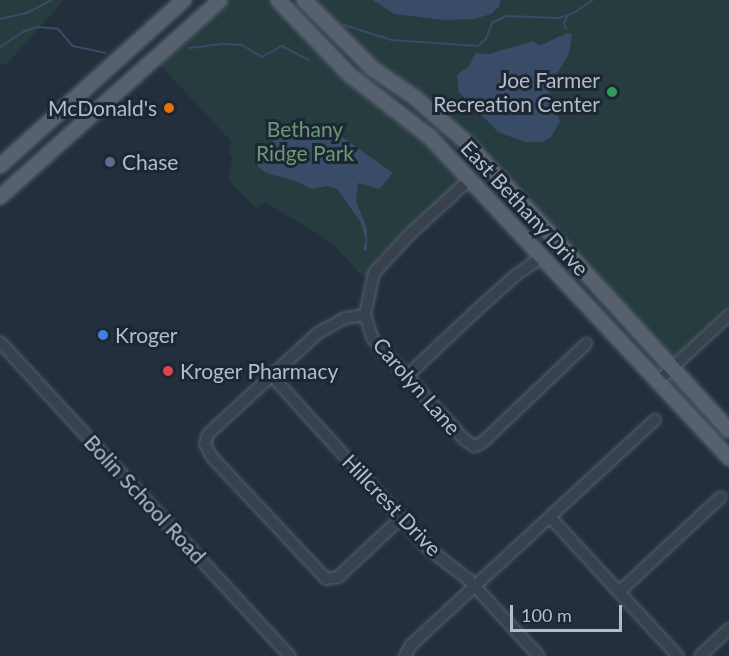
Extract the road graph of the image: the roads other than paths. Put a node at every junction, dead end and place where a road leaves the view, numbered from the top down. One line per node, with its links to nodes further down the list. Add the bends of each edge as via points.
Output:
1 (184, 0): 5 (main road)
2 (220, 0): 6 (main road)
3 (278, 0): 8 (main road, East Bethany Drive, via 350,75 430,136)
4 (304, 0): 10 (main road, East Bethany Drive, via 373,69 414,97 467,143)
5 (90, 87): 6 (main road); 7 (main road)
6 (104, 102): 9 (main road)
7 (0, 166)
8 (470, 179): 11 (main road, East Bethany Drive); 12 (street, Carolyn Lane, via 374,273)
9 (0, 197)
10 (558, 243): 11 (main road); 16 (main road, East Bethany Drive)
11 (542, 257): 18 (street, via 499,290); 19 (main road, East Bethany Drive)
12 (365, 315): 17 (street, via 345,318 324,329); 18 (street, Carolyn Lane, via 373,339)
13 (729, 315): 16 (street)
14 (0, 342): 29 (street, Bolin School Road)
15 (586, 344): 18 (street, Carolyn Lane, via 479,445 471,446)
16 (672, 368): 19 (street); 21 (main road, East Bethany Drive)
17 (272, 376): 25 (street, Hillcrest Drive); 25 (street, via 208,434 205,444 211,456 330,580 338,577)
18 (407, 376)
19 (658, 381): 22 (main road, East Bethany Drive)
20 (655, 420): 24 (street)
21 (729, 430)
22 (729, 458)
23 (721, 497): 27 (street)
24 (550, 517): 26 (street); 27 (street)
25 (401, 518): 26 (street, Hillcrest Drive, via 429,549)
26 (474, 586): 30 (street, via 411,645); 31 (street, Hillcrest Drive)
27 (619, 592): 32 (street)
28 (729, 629): 33 (street)
29 (290, 656)
30 (405, 656)
31 (539, 656)
32 (678, 656)
33 (700, 656)

